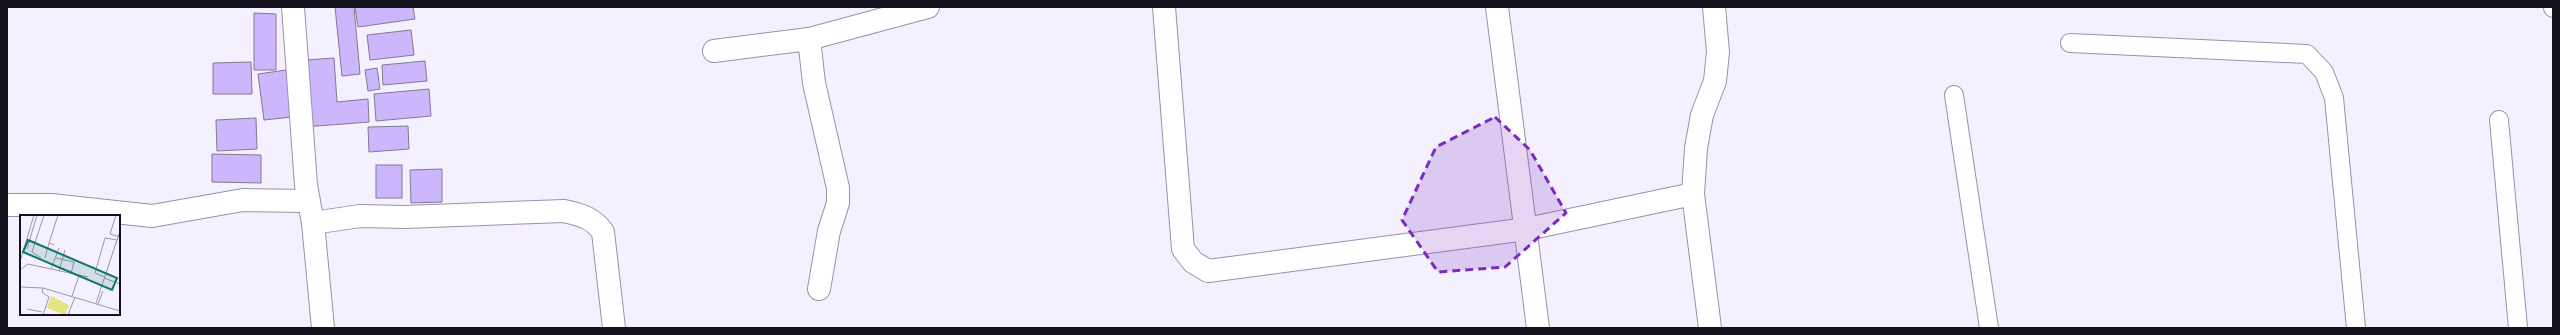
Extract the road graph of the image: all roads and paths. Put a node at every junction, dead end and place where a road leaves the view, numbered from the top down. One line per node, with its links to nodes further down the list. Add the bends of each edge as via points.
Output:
1 (293, 7): 12 (street)
2 (928, 7): 6 (street)
3 (1164, 7): 15 (street, via 1183,249 1193,262 1208,271)
4 (1497, 7): 15 (street)
5 (1714, 7): 11 (street, via 1718,52 1715,81 1702,116 1696,148)
6 (809, 39): 8 (street); 16 (street, via 814,83 838,188 838,203 829,231)
7 (2070, 43): 22 (lane, via 2307,54 2324,72 2334,98)
8 (714, 51)
9 (1954, 94): 21 (lane)
10 (2499, 120): 23 (lane)
11 (1693, 194): 15 (street); 20 (street)
12 (308, 201): 13 (street, via 243,200 152,216 51,205); 14 (street)
13 (7, 205)
14 (313, 223): 17 (street); 18 (street, via 360,216 405,217 564,211 586,216 596,222 603,232)
15 (1527, 229): 19 (street)
16 (819, 289)
17 (323, 328)
18 (614, 328)
19 (1538, 328)
20 (1710, 328)
21 (1989, 328)
22 (2356, 328)
23 (2518, 328)

